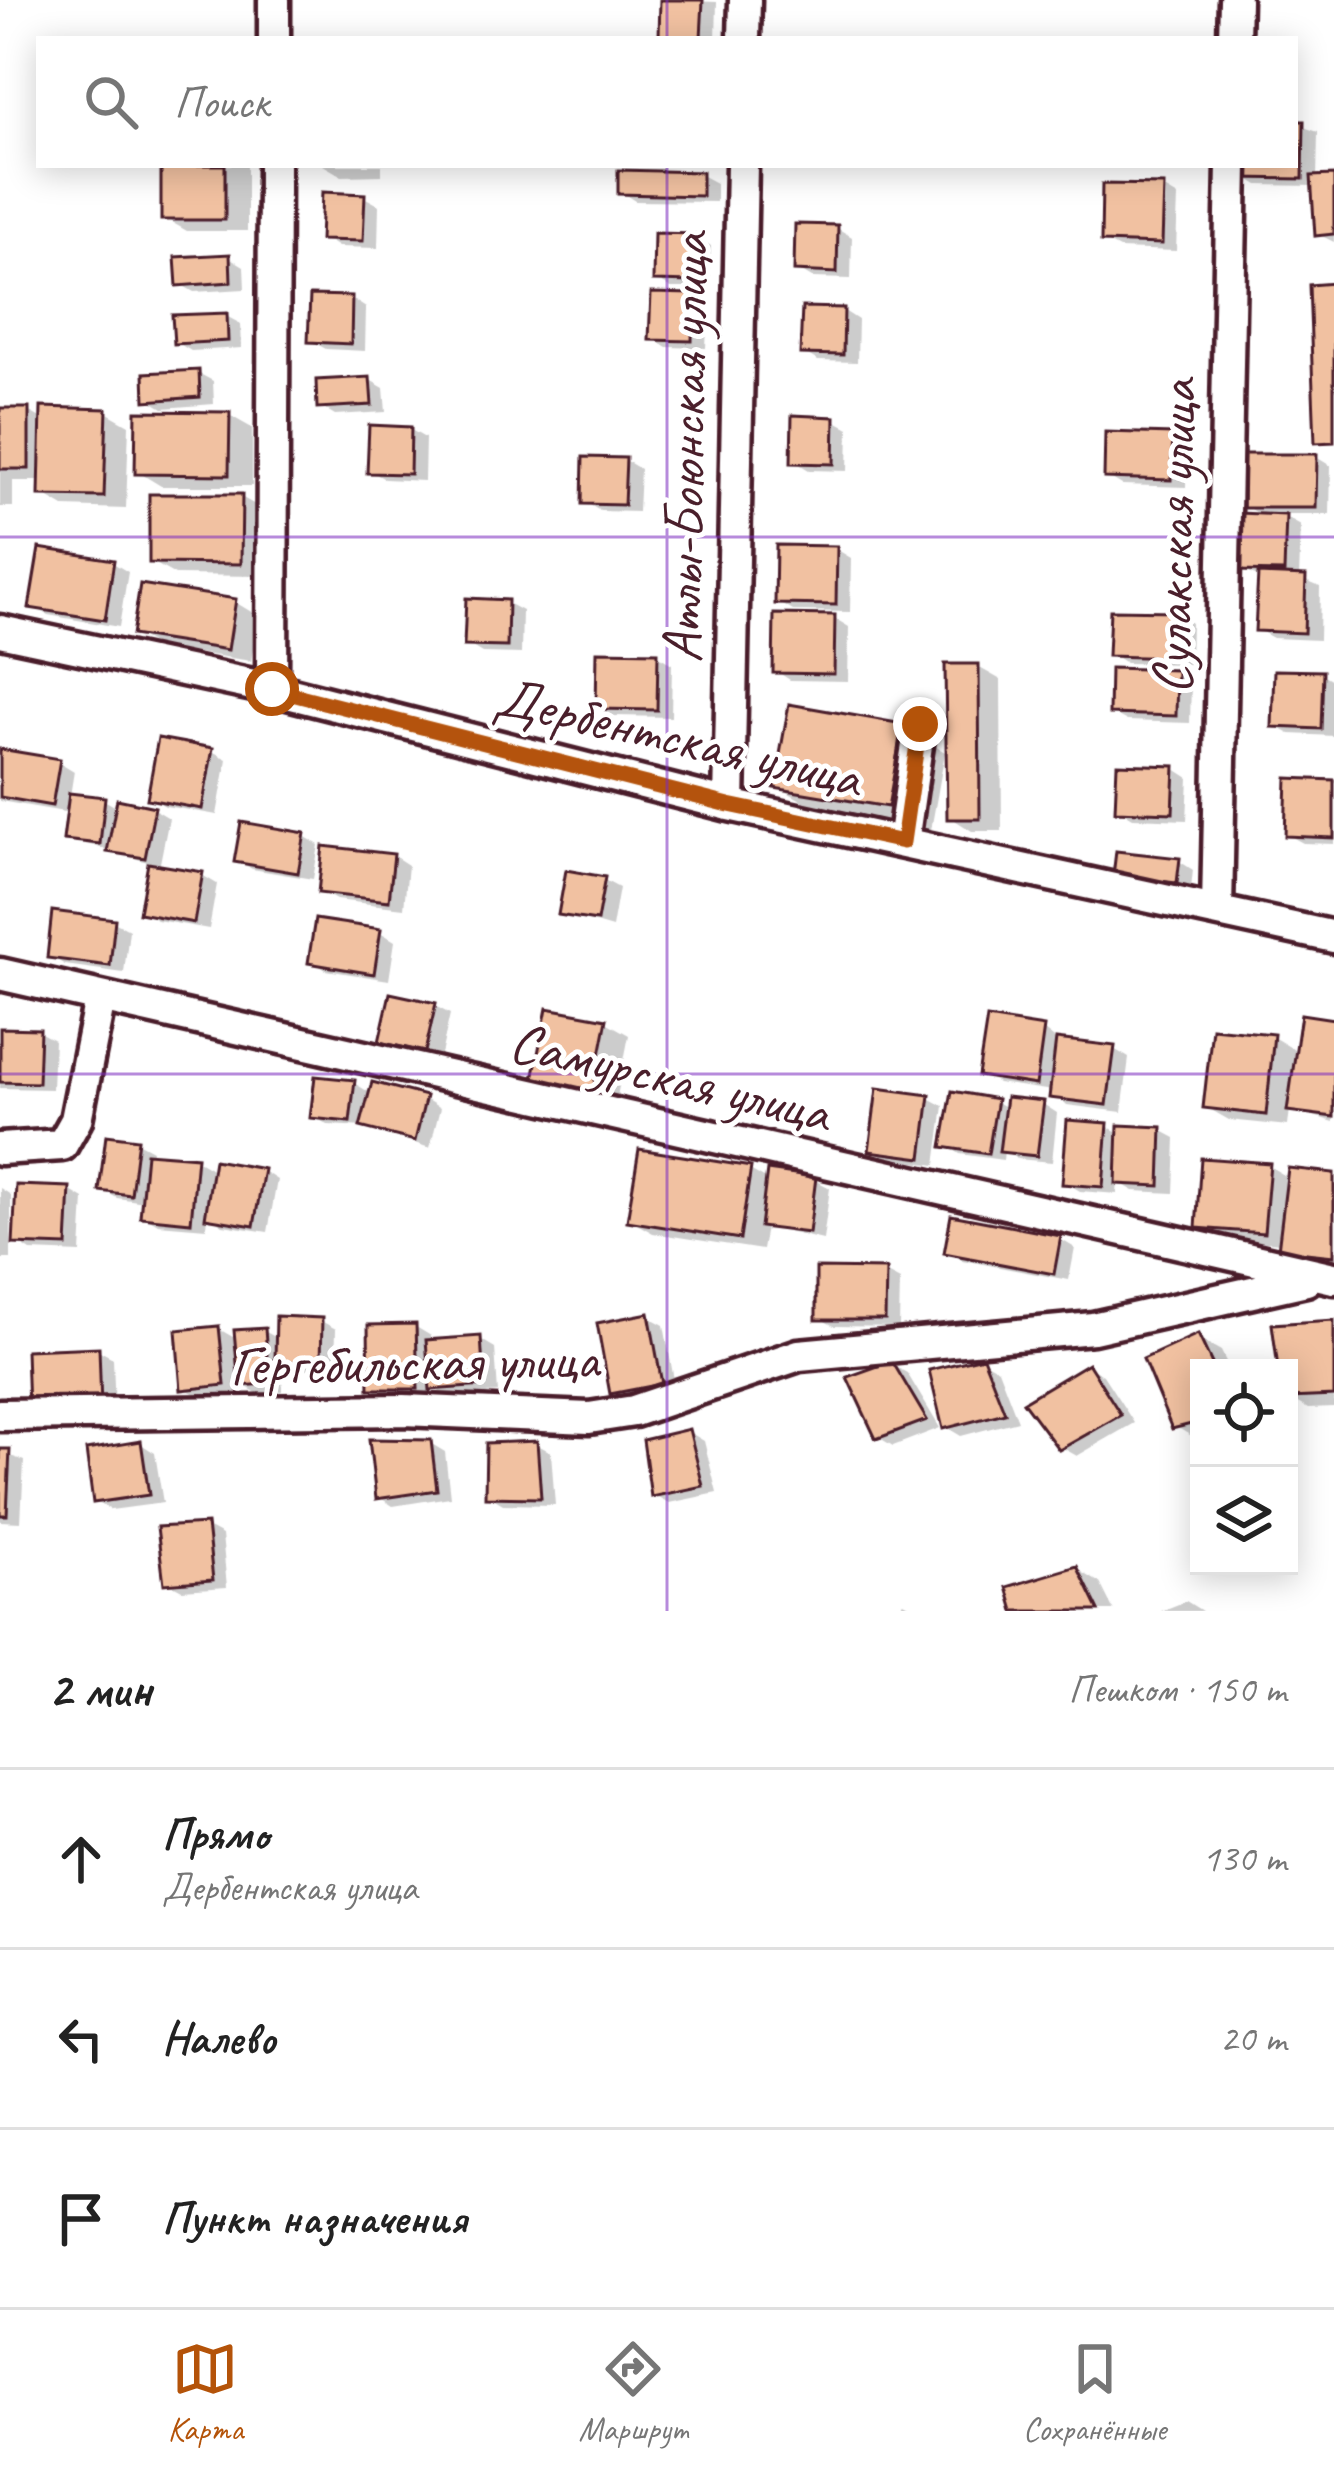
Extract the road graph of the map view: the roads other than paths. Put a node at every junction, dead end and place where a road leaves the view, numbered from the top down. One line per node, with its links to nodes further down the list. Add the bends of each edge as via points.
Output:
1 (274, 0): 4 (street)
2 (745, 0): 5 (street)
3 (1235, 0): 6 (street)
4 (274, 36)
5 (744, 36)
6 (1234, 36)
7 (274, 168): 11 (street)
8 (742, 168): 13 (street, Атлы-Боюнская улица)
9 (1232, 168): 15 (street, Сулакская улица)
10 (0, 631): 11 (street, Дербентская улица)
11 (272, 689): 13 (street, Дербентская улица)
12 (920, 724): 14 (street)
13 (729, 805): 14 (street, Дербентская улица)
14 (903, 842): 15 (street, Дербентская улица)
15 (1217, 910): 16 (street, Дербентская улица)
16 (1334, 937)
17 (0, 974): 18 (street, Самурская улица)
18 (100, 999): 19 (street, via 76,1120 62,1145); 20 (street, Самурская улица)
19 (0, 1149)
20 (1326, 1278): 21 (street, Гергебильская улица, via 1093,1328 799,1355 634,1411 589,1418 404,1410)
21 (0, 1415)

